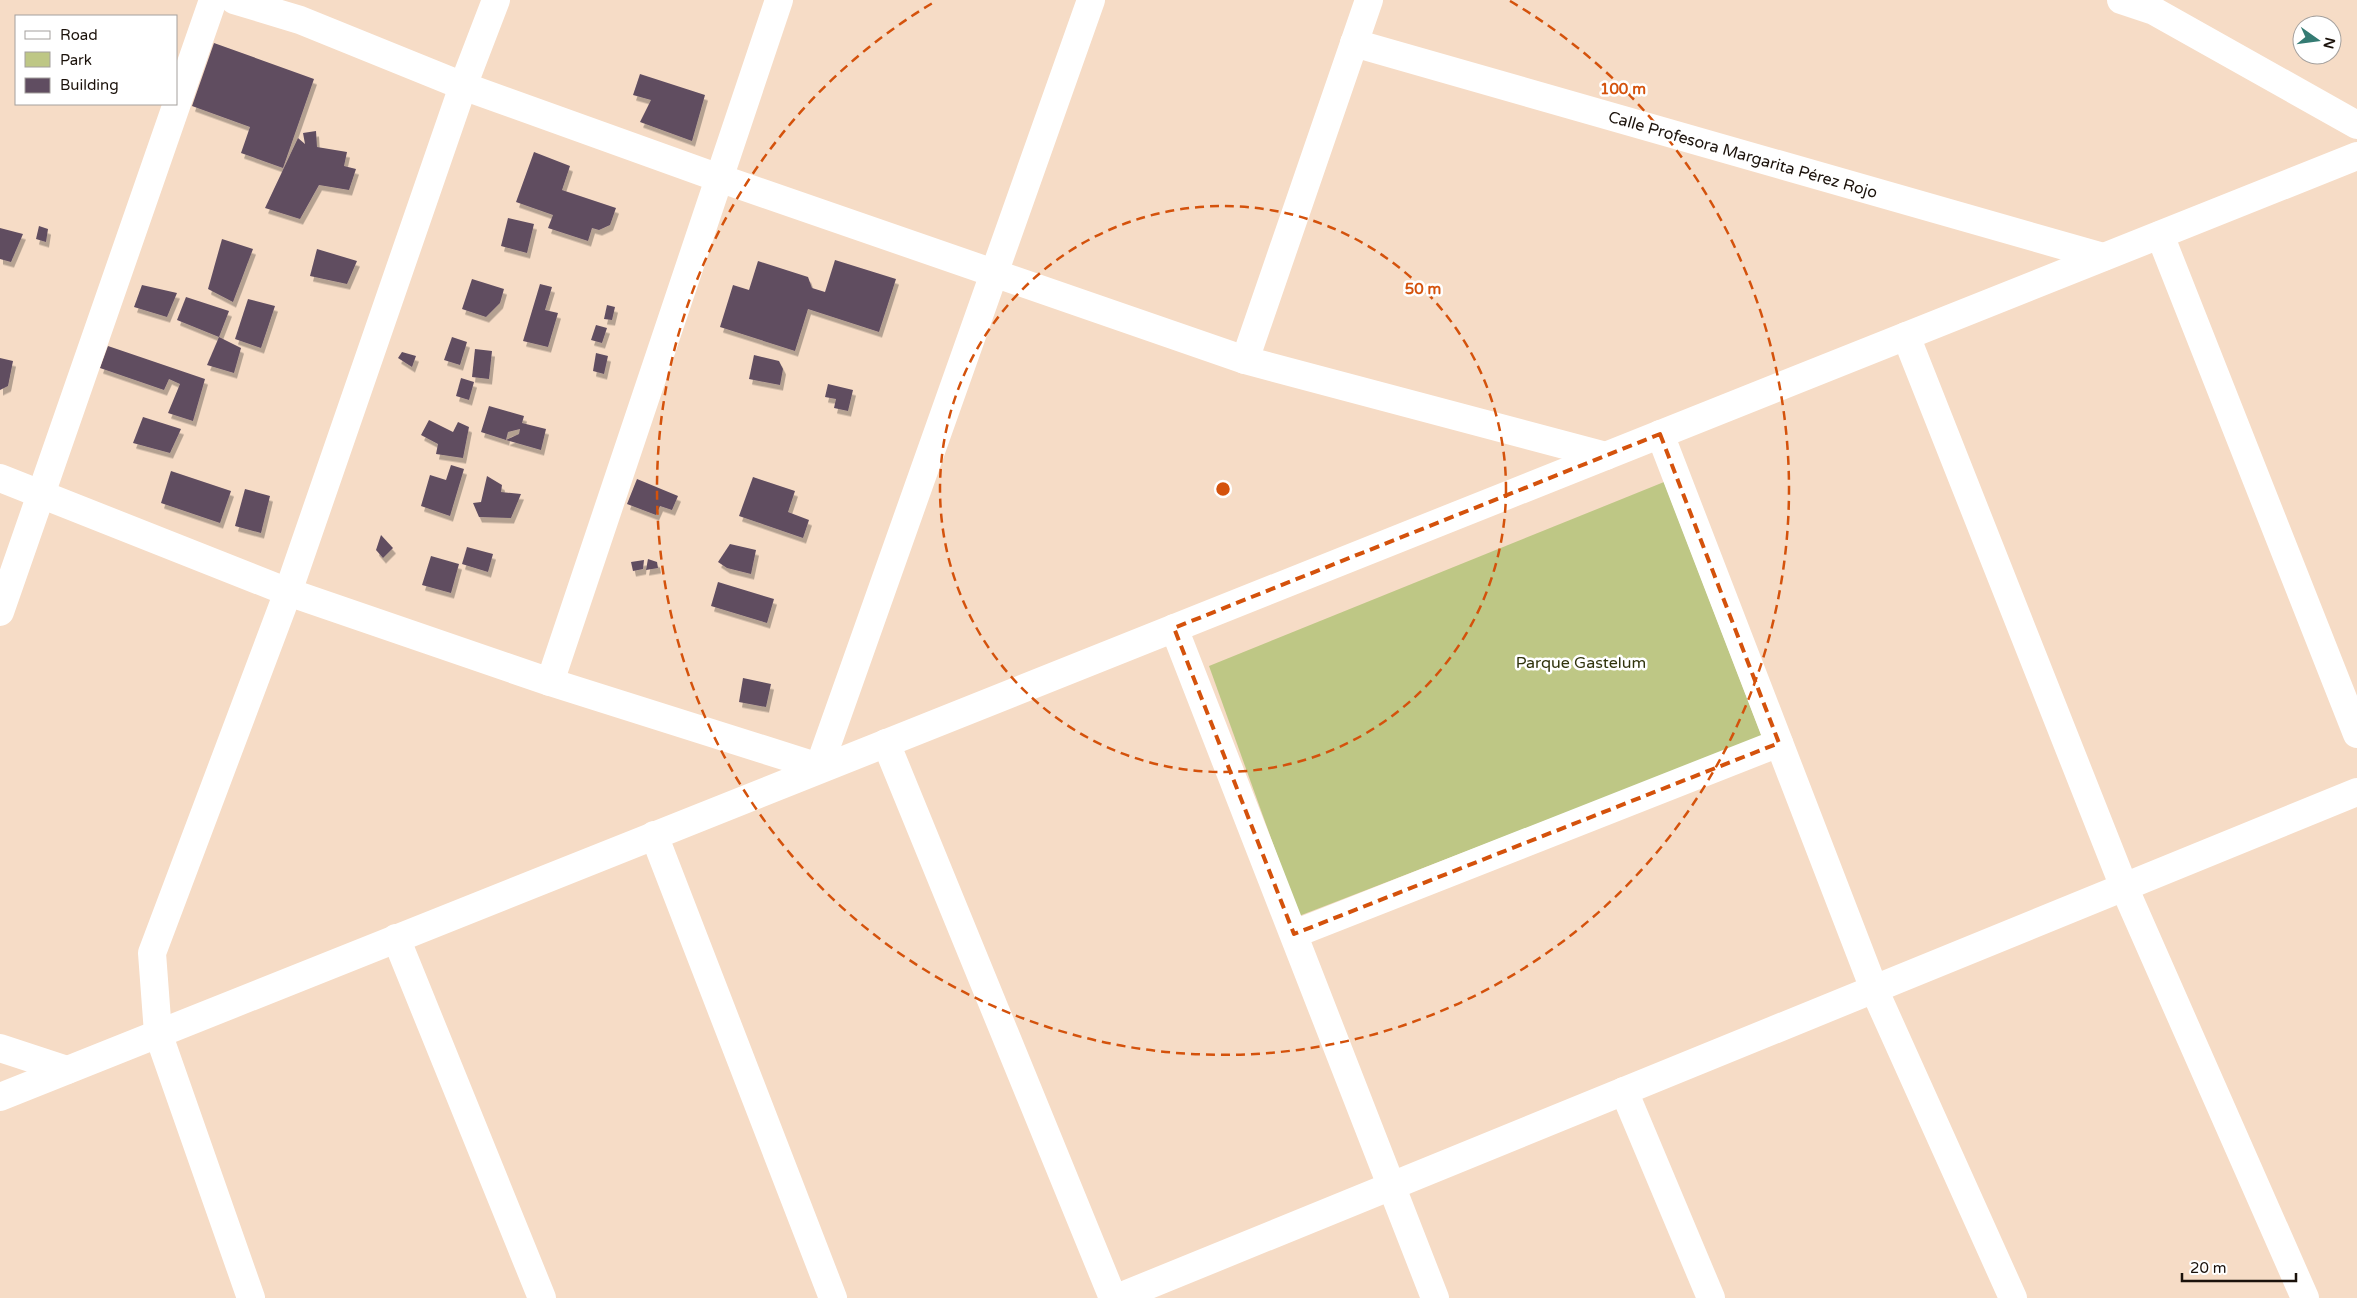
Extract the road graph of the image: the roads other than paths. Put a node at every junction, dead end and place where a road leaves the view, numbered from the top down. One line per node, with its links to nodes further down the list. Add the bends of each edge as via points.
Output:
1 (213, 0): 10 (street)
2 (234, 0): 9 (street, via 300,20)
3 (496, 0): 9 (street)
4 (779, 0): 14 (street)
5 (1091, 0): 17 (street)
6 (1369, 0): 8 (street)
7 (2121, 0): 12 (street, via 2154,11)
8 (1354, 43): 16 (street, Calle Profesora Margarita Pérez Rojo); 19 (street)
9 (463, 86): 14 (street); 24 (street)
10 (178, 100)
11 (176, 105): 23 (street)
12 (2357, 125)
13 (2357, 156): 15 (street)
14 (719, 178): 17 (street); 27 (street)
15 (2160, 235): 16 (street); 28 (street)
16 (2104, 257): 18 (street)
17 (994, 273): 19 (street); 32 (street)
18 (1906, 336): 20 (street); 35 (street)
19 (1245, 360): 21 (street)
20 (1660, 434): 21 (street); 30 (street)
21 (1606, 456): 26 (street)
22 (0, 478): 23 (street)
23 (41, 492): 24 (street); 25 (street)
24 (288, 592): 27 (street); 39 (street, via 152,953)
25 (0, 612)
26 (1174, 628): 29 (street); 36 (street)
27 (550, 682): 32 (street)
28 (2357, 734)
29 (886, 743): 31 (street); 48 (street)
30 (1780, 744): 36 (street); 38 (street)
31 (846, 759): 32 (street); 34 (street)
32 (820, 767)
33 (2357, 792): 35 (street)
34 (654, 835): 37 (street); 47 (street)
35 (2124, 887): 38 (street); 53 (street)
36 (1294, 934): 44 (street)
37 (396, 938): 39 (street); 46 (street)
38 (1874, 989): 42 (street); 52 (street)
39 (158, 1034): 41 (street); 45 (street)
40 (0, 1048): 41 (street)
41 (67, 1070): 43 (street)
42 (1624, 1091): 44 (street); 51 (street)
43 (0, 1097)
44 (1392, 1186): 49 (street); 50 (street)
45 (251, 1298)
46 (542, 1298)
47 (834, 1298)
48 (1113, 1298)
49 (1117, 1298)
50 (1435, 1298)
51 (1711, 1298)
52 (2013, 1298)
53 (2305, 1298)

